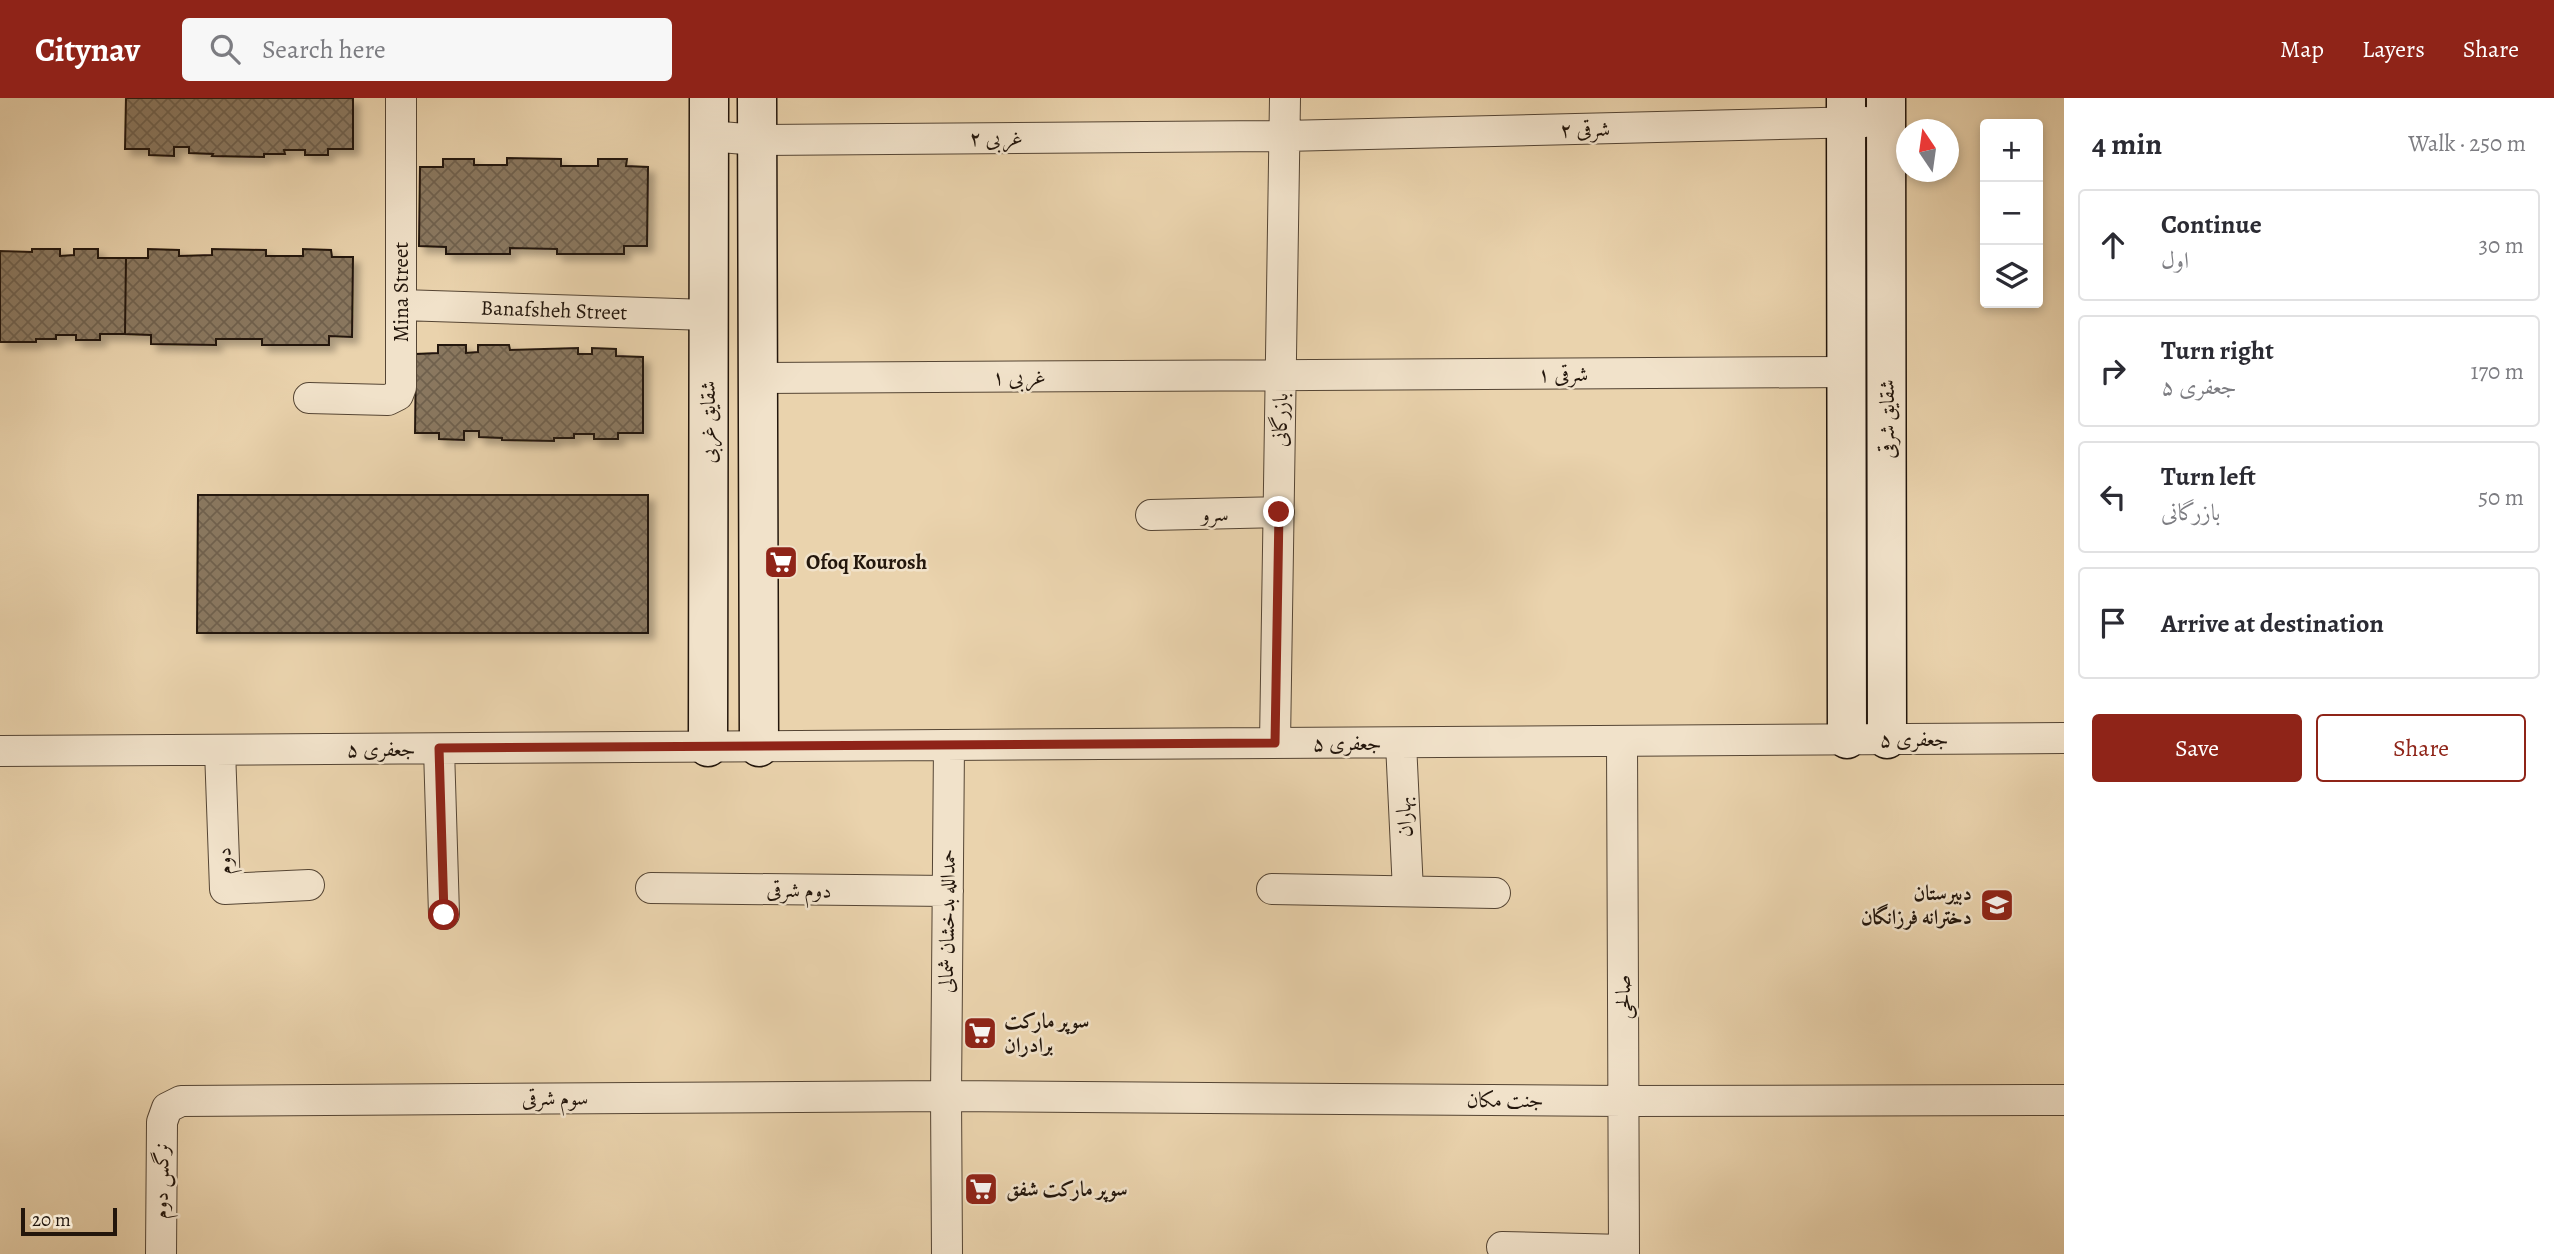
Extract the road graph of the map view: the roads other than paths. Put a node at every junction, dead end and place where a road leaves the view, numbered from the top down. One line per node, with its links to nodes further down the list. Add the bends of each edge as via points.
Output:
1 (401, 98): 10 (street, Mina Street)
2 (709, 98): 7 (street, شقایق غربی)
3 (757, 98): 9 (street)
4 (1284, 98): 8 (street, بازرگانی)
5 (1886, 109): 6 (street, ۲ شرقی); 20 (street, شقایق شرقی)
6 (1846, 111): 8 (street, ۲ شرقی); 12 (street, شقایق شرقی)
7 (709, 136): 9 (street, ۲ غربی); 11 (street, شقایق غربی)
8 (1284, 136): 9 (street, ۲ غربی); 13 (street, بازرگانی)
9 (757, 140): 14 (street)
10 (401, 305): 11 (street, Banafsheh Street); 15 (street, Mina Street, via 398,395 388,400)
11 (708, 315): 25 (street, شقایق غربی)
12 (1846, 373): 13 (street, ۱ شرقی); 19 (street, شقایق شرقی)
13 (1281, 376): 14 (street, ۱ غربی); 16 (street, بازرگانی)
14 (758, 378): 26 (street)
15 (309, 398)
16 (1279, 512): 17 (street, سرو); 22 (street, بازرگانی)
17 (1151, 515)
18 (2064, 738): 20 (street, جعفری ۵)
19 (1847, 739): 20 (street, جعفری ۵); 21 (street, جعفری ۵)
20 (1887, 739)
21 (1622, 741): 23 (street, جعفری ۵); 39 (street, صالحی)
22 (1275, 743): 23 (street, جعفری ۵); 24 (street, جعفری ۵)
23 (1401, 743): 34 (street, بهاران)
24 (949, 745): 26 (street, جعفری ۵); 33 (street, حمدالله بدخشان شمالی)
25 (708, 747): 26 (street, جعفری ۵); 27 (street, جعفری ۵)
26 (759, 747)
27 (439, 748): 28 (street, جعفری ۵); 36 (street)
28 (220, 750): 29 (street, جعفری ۵); 30 (street, دوم, via 225,889)
29 (0, 751)
30 (309, 885)
31 (651, 888): 33 (street, دوم شرقی)
32 (1272, 889): 34 (street)
33 (948, 891): 37 (street, حمدالله بدخشان شمالی)
34 (1408, 891): 35 (street)
35 (1495, 893)
36 (444, 915)
37 (946, 1096): 39 (street, جنت مکان); 40 (street, سوم شرقی, via 181,1101); 44 (street, حمدالله بدخشان شمالی)
38 (2064, 1100): 39 (street, جنت مکان)
39 (1623, 1101): 42 (street, صالحی)
40 (167, 1108): 43 (street, نرگس دوم, via 162,1122)
41 (1503, 1247): 42 (street)
42 (1624, 1252)
43 (161, 1254)
44 (947, 1254)

